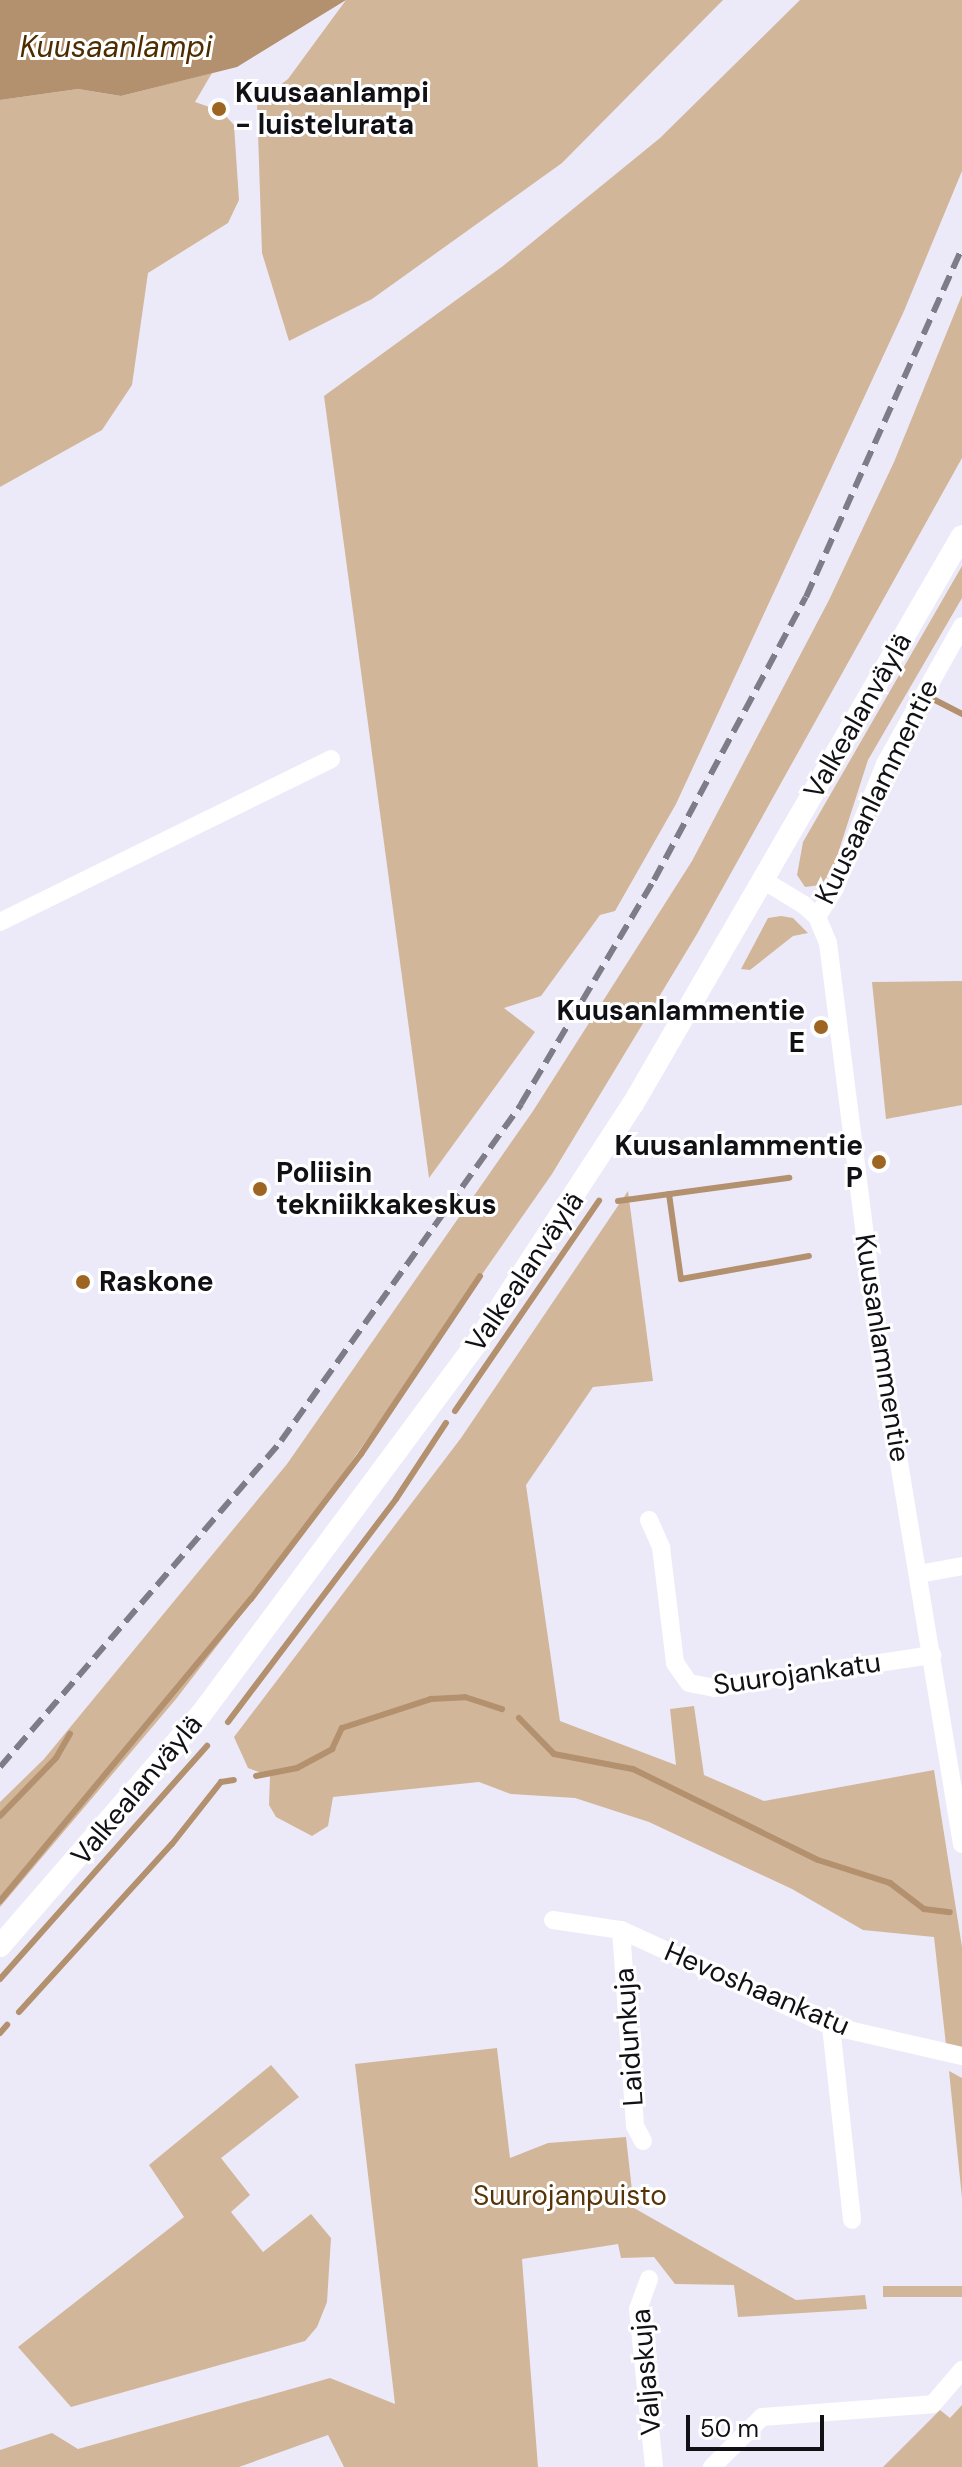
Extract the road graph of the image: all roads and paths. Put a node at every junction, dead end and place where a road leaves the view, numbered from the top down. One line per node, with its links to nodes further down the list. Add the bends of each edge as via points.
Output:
1 (962, 536): 4 (main road, Valkealanväylä)
2 (962, 626): 5 (street, Kuusaanlammentie, via 885,764 835,888)
3 (331, 759): 6 (street)
4 (763, 880): 5 (street); 14 (main road, Valkealanväylä, via 594,1169 425,1417 202,1713)
5 (817, 917): 9 (street, Kuusanlammentie, via 828,943 876,1323)
6 (0, 922)
7 (649, 1520): 10 (street, Suurojankatu, via 661,1547 675,1663 689,1683 714,1688)
8 (962, 1566): 9 (street)
9 (919, 1574): 10 (street, Kuusanlammentie)
10 (933, 1655): 11 (street, Kuusanlammentie)
11 (962, 1844)
12 (553, 1920): 13 (street, Hevoshaankatu)
13 (621, 1930): 15 (street, Hevoshaankatu); 17 (street, Laidunkuja, via 635,2126)
14 (0, 1946)
15 (831, 2026): 16 (street, Hevoshaankatu); 18 (street)
16 (962, 2056)
17 (643, 2141)
18 (852, 2220)
19 (649, 2279): 21 (street, Valjaskuja, via 638,2309)
20 (962, 2370): 22 (street, via 927,2405 762,2417)
21 (654, 2467)
22 (712, 2467)

